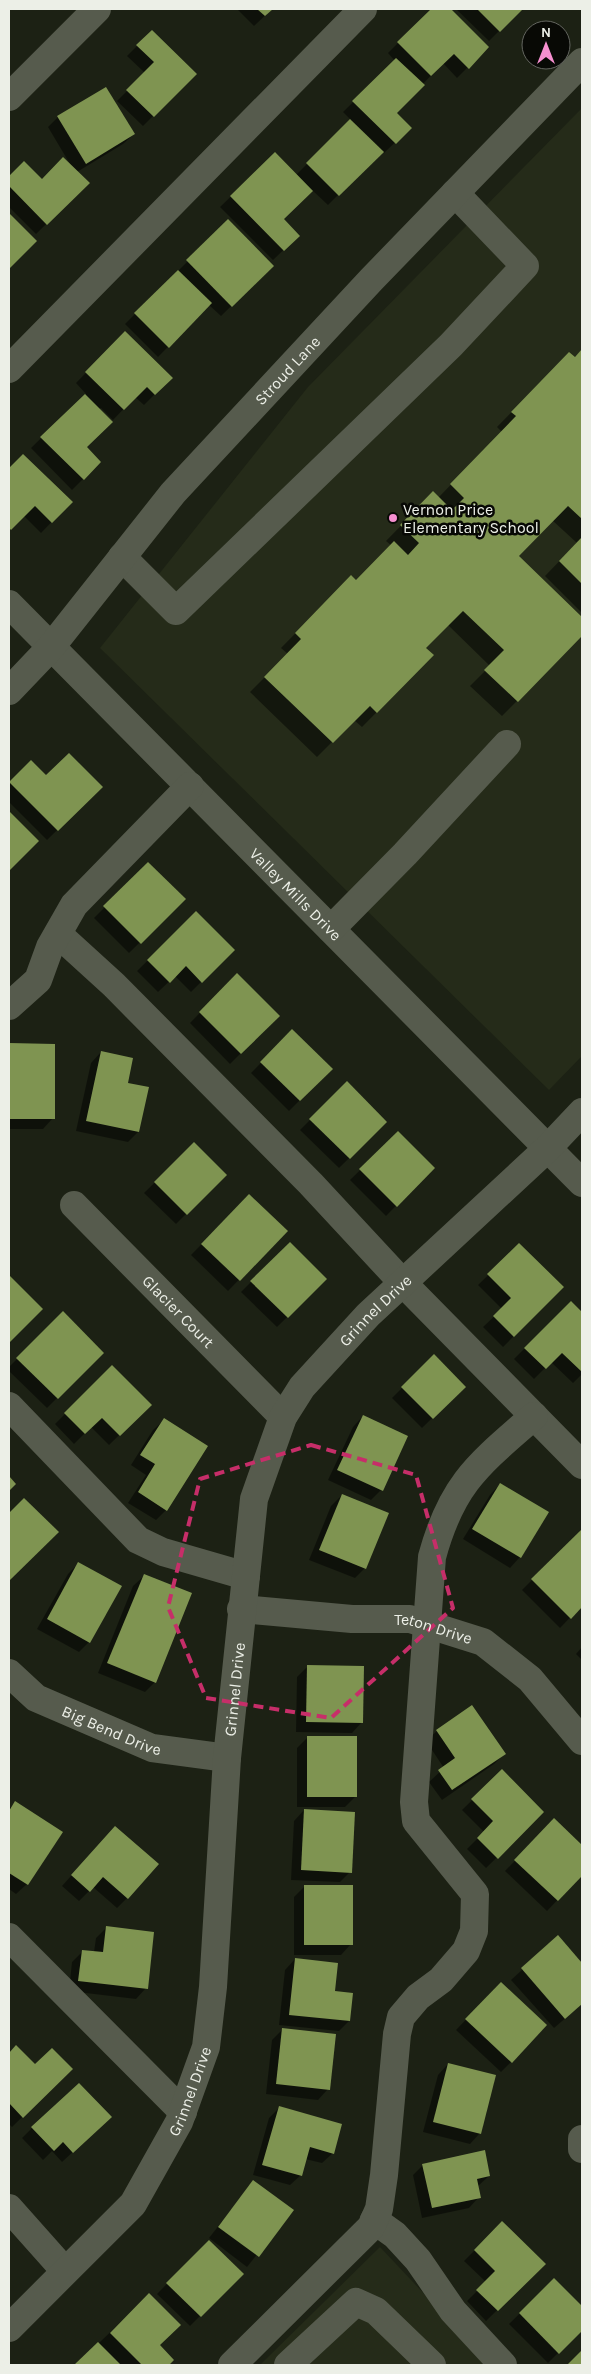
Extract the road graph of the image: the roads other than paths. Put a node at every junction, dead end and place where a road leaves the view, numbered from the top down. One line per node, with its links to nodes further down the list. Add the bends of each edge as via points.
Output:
1 (97, 9): 4 (street)
2 (363, 9): 6 (street)
3 (582, 62): 5 (street, Stroud Lane)
4 (9, 97)
5 (456, 193): 7 (street, Stroud Lane, via 173,493); 7 (street, via 526,266 451,346 176,611)
6 (9, 369)
7 (122, 557): 9 (street, Stroud Lane)
8 (9, 604): 9 (street, Valley Mills Drive)
9 (51, 647): 10 (street, Stroud Lane); 12 (street, Valley Mills Drive)
10 (9, 691)
11 (507, 744): 13 (street)
12 (190, 786): 13 (street, Valley Mills Drive); 14 (street, via 74,905)
13 (331, 929): 17 (street, Valley Mills Drive)
14 (58, 934): 15 (street, via 50,946 38,980); 20 (street, via 114,985 269,1141)
15 (9, 1006)
16 (582, 1112): 17 (street, Grinnel Drive)
17 (548, 1148): 18 (street, Valley Mills Drive); 20 (street, Grinnel Drive)
18 (582, 1183)
19 (74, 1205): 23 (street, Glacier Court)
20 (402, 1282): 22 (street); 23 (street, Grinnel Drive, via 302,1387)
21 (9, 1406): 25 (street, via 138,1540 163,1552)
22 (534, 1416): 24 (street); 27 (street, via 485,1458 452,1501 432,1557)
23 (283, 1417): 25 (street, Grinnel Drive, via 254,1499)
24 (582, 1465)
25 (246, 1576): 26 (street, Grinnel Drive)
26 (241, 1609): 27 (street, Teton Drive, via 352,1619 410,1619); 30 (street, Grinnel Drive)
27 (428, 1624): 29 (street, Teton Drive, via 483,1642 530,1679); 36 (street, via 414,1784 416,1822 475,1894 474,1931 466,1951 441,1980 418,1997 401,2017 384,2175)
28 (9, 1673): 30 (street, Big Bend Drive, via 36,1698 152,1748)
29 (582, 1741)
30 (227, 1758): 32 (street, Grinnel Drive, via 213,1987 206,2047)
31 (9, 1937): 32 (street)
32 (183, 2112): 37 (street, Grinnel Drive, via 133,2204)
33 (582, 2139): 34 (street)
34 (582, 2149)
35 (9, 2208): 37 (street)
36 (374, 2220): 39 (street, via 371,2227); 42 (street, via 395,2235 418,2260 453,2311)
37 (65, 2271): 38 (street, Grinnel Drive)
38 (9, 2328)
39 (232, 2365)
40 (288, 2365): 41 (street, via 356,2302 376,2310)
41 (432, 2365)
42 (504, 2365)

